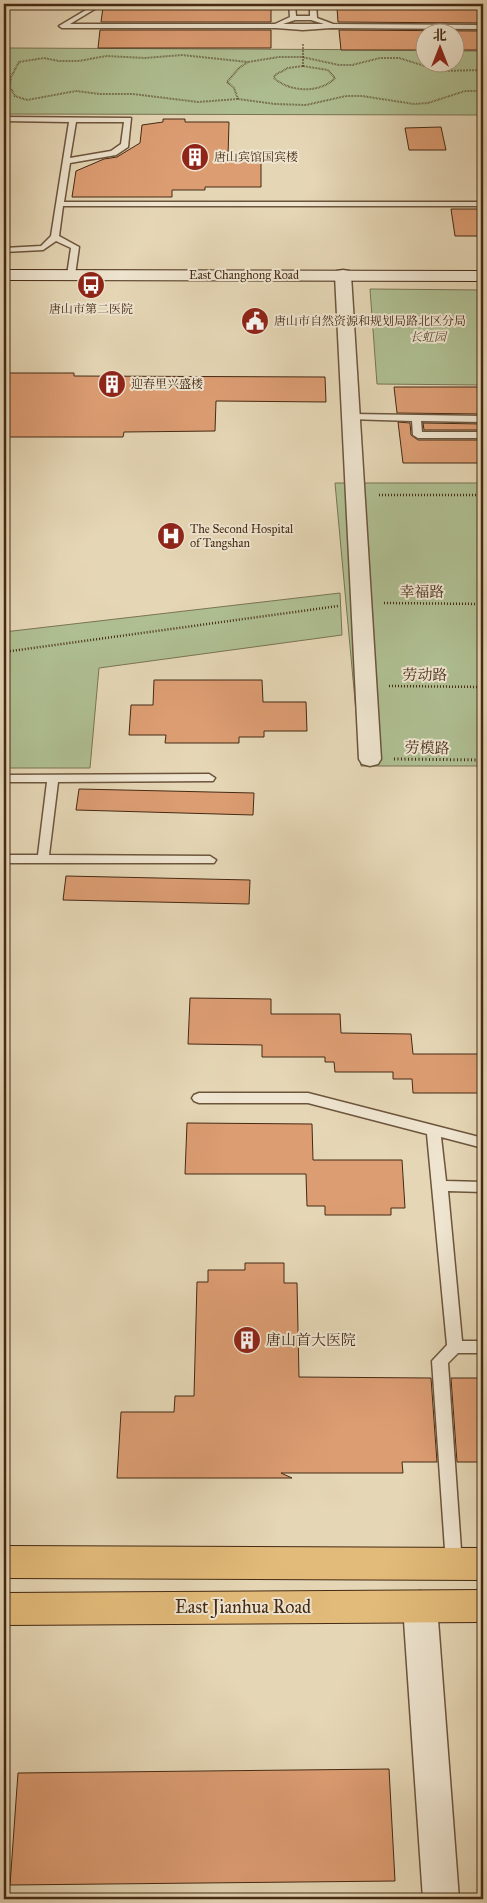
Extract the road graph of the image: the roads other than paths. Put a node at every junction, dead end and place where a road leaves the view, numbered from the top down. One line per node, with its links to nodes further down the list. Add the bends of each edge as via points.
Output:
1 (100, 4): 6 (lane, via 62,26)
2 (292, 4): 4 (lane)
3 (313, 4): 5 (lane)
4 (293, 18): 5 (lane); 6 (lane)
5 (314, 19): 7 (lane)
6 (276, 26): 7 (lane)
7 (331, 26): 8 (lane)
8 (483, 26)
9 (4, 119): 10 (lane)
10 (73, 120): 11 (lane); 11 (lane, via 128,120 125,145 113,154)
11 (66, 161): 12 (lane)
12 (60, 204): 13 (lane); 14 (lane)
13 (483, 204)
14 (55, 237): 15 (lane, via 42,248); 17 (lane, via 75,247)
15 (4, 250)
16 (4, 275): 17 (street, East Changhong Road)
17 (71, 275): 18 (street, East Changhong Road)
18 (344, 276): 19 (street, East Changhong Road); 20 (street)
19 (483, 276)
20 (352, 417): 21 (lane); 24 (street)
21 (416, 419): 22 (lane); 23 (lane, via 418,435)
22 (483, 419)
23 (483, 435)
24 (370, 759)
25 (4, 778): 26 (lane)
26 (53, 778): 27 (lane); 29 (lane)
27 (209, 778)
28 (4, 859): 29 (lane)
29 (43, 859): 30 (lane)
30 (210, 860)
31 (199, 1098): 32 (lane, via 308,1098)
32 (433, 1130): 33 (lane); 34 (lane)
33 (483, 1143)
34 (440, 1186): 35 (lane); 36 (lane)
35 (483, 1187)
36 (455, 1347): 37 (lane); 39 (lane, via 440,1362)
37 (483, 1347)
38 (4, 1562): 39 (main road)
39 (469, 1564)
40 (420, 1606): 41 (main road, East Jianhua Road); 42 (main road, East Jianhua Road); 43 (street)
41 (483, 1606)
42 (4, 1609)
43 (441, 1899)

